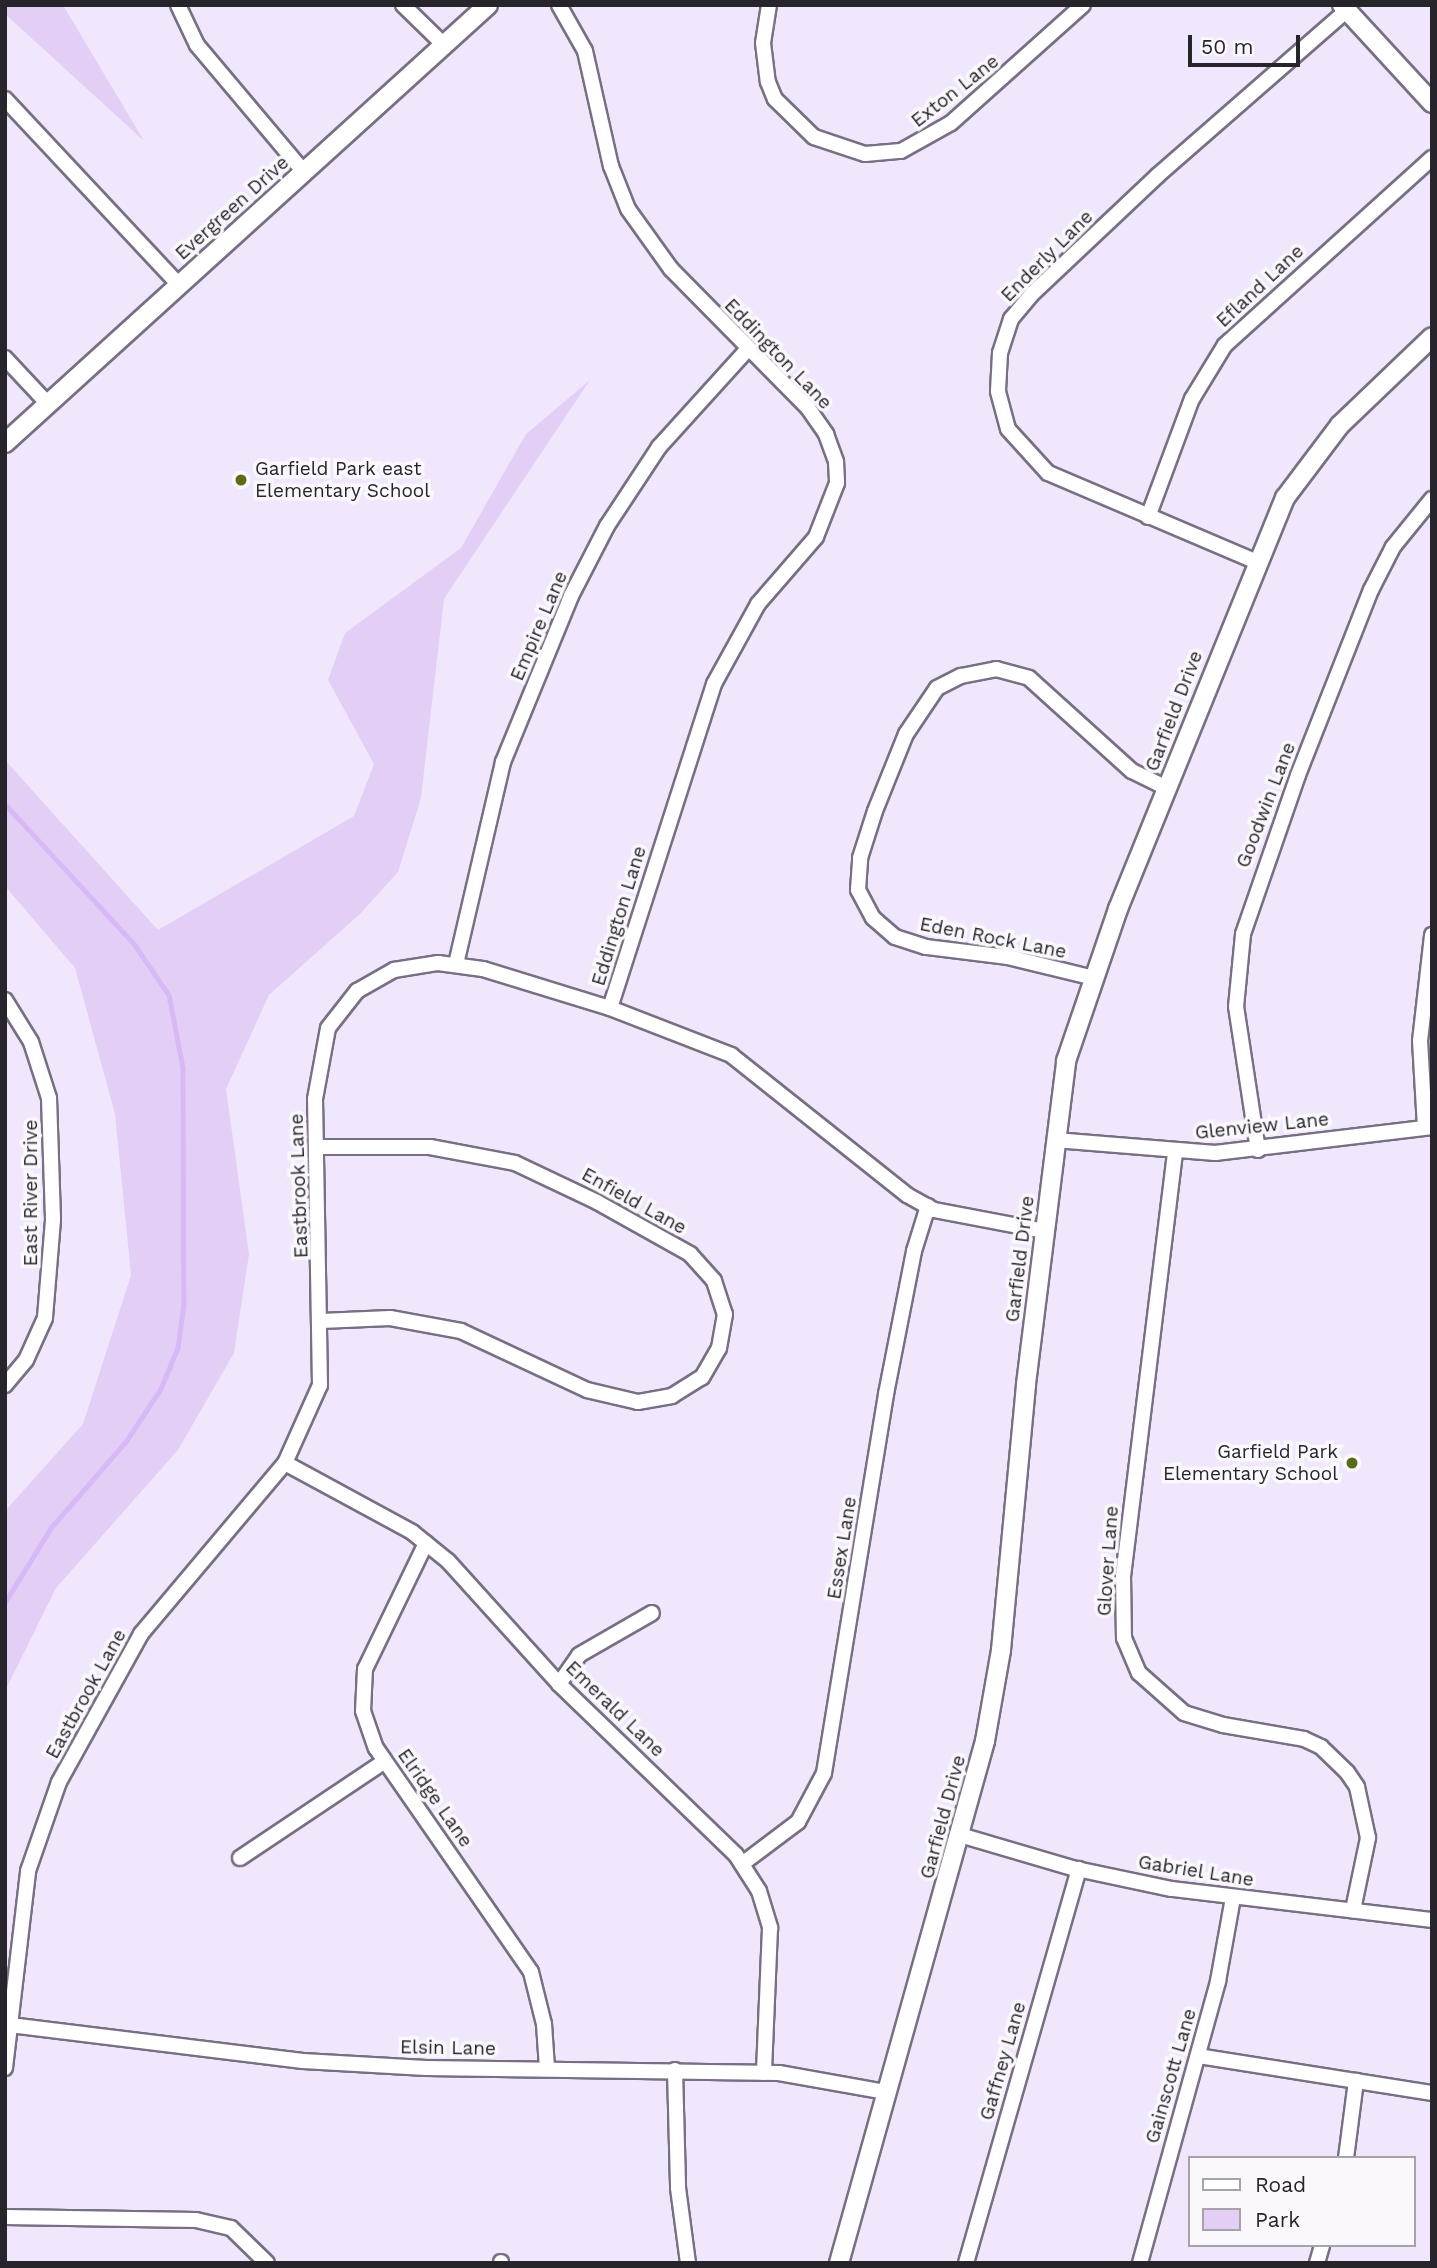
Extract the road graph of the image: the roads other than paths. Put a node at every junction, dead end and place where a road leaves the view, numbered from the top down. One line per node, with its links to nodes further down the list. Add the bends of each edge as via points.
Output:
1 (178, 5): 12 (street, via 197,45)
2 (403, 5): 8 (street)
3 (488, 5): 8 (street, Evergreen Drive)
4 (559, 5): 15 (street, Eddington Lane, via 585,51 611,166 628,209 654,250)
5 (769, 5): 6 (street, Exton Lane, via 763,43 768,82 786,113 830,145 883,154 918,145 951,123)
6 (1083, 5)
7 (1345, 8): 10 (street); 20 (street, Enderly Lane, via 1074,252 1021,305 1005,335 998,391 1001,411 1018,445 1048,473)
8 (444, 45): 12 (street, Evergreen Drive)
9 (5, 99): 13 (street)
10 (1432, 103)
11 (1432, 158): 20 (street, Efland Lane, via 1225,345 1192,399)
12 (304, 172): 13 (street, Evergreen Drive)
13 (179, 285): 17 (street, Evergreen Drive)
14 (1432, 337): 21 (street, Garfield Drive, via 1310,460 1284,498)
15 (748, 349): 24 (street, Empire Lane, via 659,447 607,526 571,596 503,762); 27 (street, Eddington Lane, via 808,408 836,462 837,483 816,537 758,604 714,684)
16 (5, 358): 17 (street)
17 (48, 404): 18 (street, Evergreen Drive)
18 (5, 443)
19 (1432, 499): 31 (street, Goodwin Lane, via 1393,547 1371,590 1298,775 1243,934 1236,1007)
20 (1148, 517): 21 (street, Enderly Lane)
21 (1257, 562): 22 (street, Garfield Drive)
22 (1167, 788): 25 (street, Garfield Drive); 25 (street, Eden Rock Lane, via 1124,765 1029,678 996,669 961,676 937,688 911,724 875,811 860,858 858,890 873,918 895,937 926,947 1028,961)
23 (1432, 935): 28 (street, via 1420,1041)
24 (456, 964): 27 (street, Eastbrook Lane); 30 (street, Eastbrook Lane, via 416,964 394,970 357,991 341,1007 327,1028 317,1088)
25 (1094, 978): 29 (street, Garfield Drive, via 1066,1061)
26 (5, 1000): 36 (street, East River Drive, via 31,1042 49,1098 52,1220 44,1318 26,1360)
27 (610, 1008): 33 (street, Eastbrook Lane, via 731,1055 907,1195)
28 (1428, 1127): 31 (street, Glenview Lane)
29 (1055, 1140): 32 (street, Glenview Lane); 34 (street, Garfield Drive)
30 (316, 1147): 35 (street, Eastbrook Lane); 35 (street, Enfield Lane, via 430,1147 515,1163 690,1254 714,1281 724,1314 719,1348 702,1377 672,1395 638,1402 587,1390 461,1331 397,1319)
31 (1258, 1150): 32 (street, Glenview Lane)
32 (1175, 1153): 47 (street, Glover Lane, via 1123,1576 1124,1638 1139,1673 1184,1713 1304,1739 1321,1747 1347,1772 1357,1787 1367,1838)
33 (928, 1206): 34 (street, Eastbrook Lane, via 995,1224); 44 (street, Essex Lane, via 886,1394 824,1773 798,1822)
34 (1045, 1231): 42 (street, Garfield Drive, via 1001,1650 985,1741)
35 (321, 1321): 37 (street, Eastbrook Lane, via 320,1385)
36 (5, 1385)
37 (285, 1463): 38 (street, Emerald Lane); 49 (street, Eastbrook Lane, via 141,1634 59,1782 28,1871)
38 (426, 1543): 40 (street, Emerald Lane, via 448,1561); 41 (street, Elridge Lane, via 365,1669 363,1711)
39 (652, 1613): 40 (street, via 579,1655)
40 (559, 1684): 44 (street, Emerald Lane)
41 (385, 1761): 43 (street); 52 (street, Elridge Lane, via 531,1972 542,2012)
42 (960, 1835): 45 (street, Gabriel Lane); 56 (street, Garfield Drive)
43 (240, 1858)
44 (743, 1864): 54 (street, Emerald Lane, via 759,1891 770,1928)
45 (1079, 1869): 46 (street, Gabriel Lane); 63 (street, Gaffney Lane)
46 (1233, 1898): 47 (street, Gabriel Lane); 50 (street, Gainscott Lane)
47 (1353, 1910): 48 (street, Gabriel Lane)
48 (1432, 1920)
49 (10, 2025): 51 (street, Eastbrook Lane); 52 (street, Elsin Lane, via 303,2061)
50 (1198, 2056): 55 (street); 64 (street, Gainscott Lane)
51 (5, 2068)
52 (547, 2068): 53 (street, Elsin Lane)
53 (675, 2070): 54 (street, Elsin Lane); 61 (street, via 678,2188)
54 (764, 2073): 56 (street, Elsin Lane)
55 (1356, 2081): 57 (street); 58 (street)
56 (886, 2092): 62 (street, Garfield Drive)
57 (1432, 2092)
58 (1346, 2156)
59 (5, 2217): 60 (street, via 196,2220 232,2228)
60 (267, 2263)
61 (688, 2263)
62 (839, 2263)
63 (966, 2263)
64 (1140, 2263)

